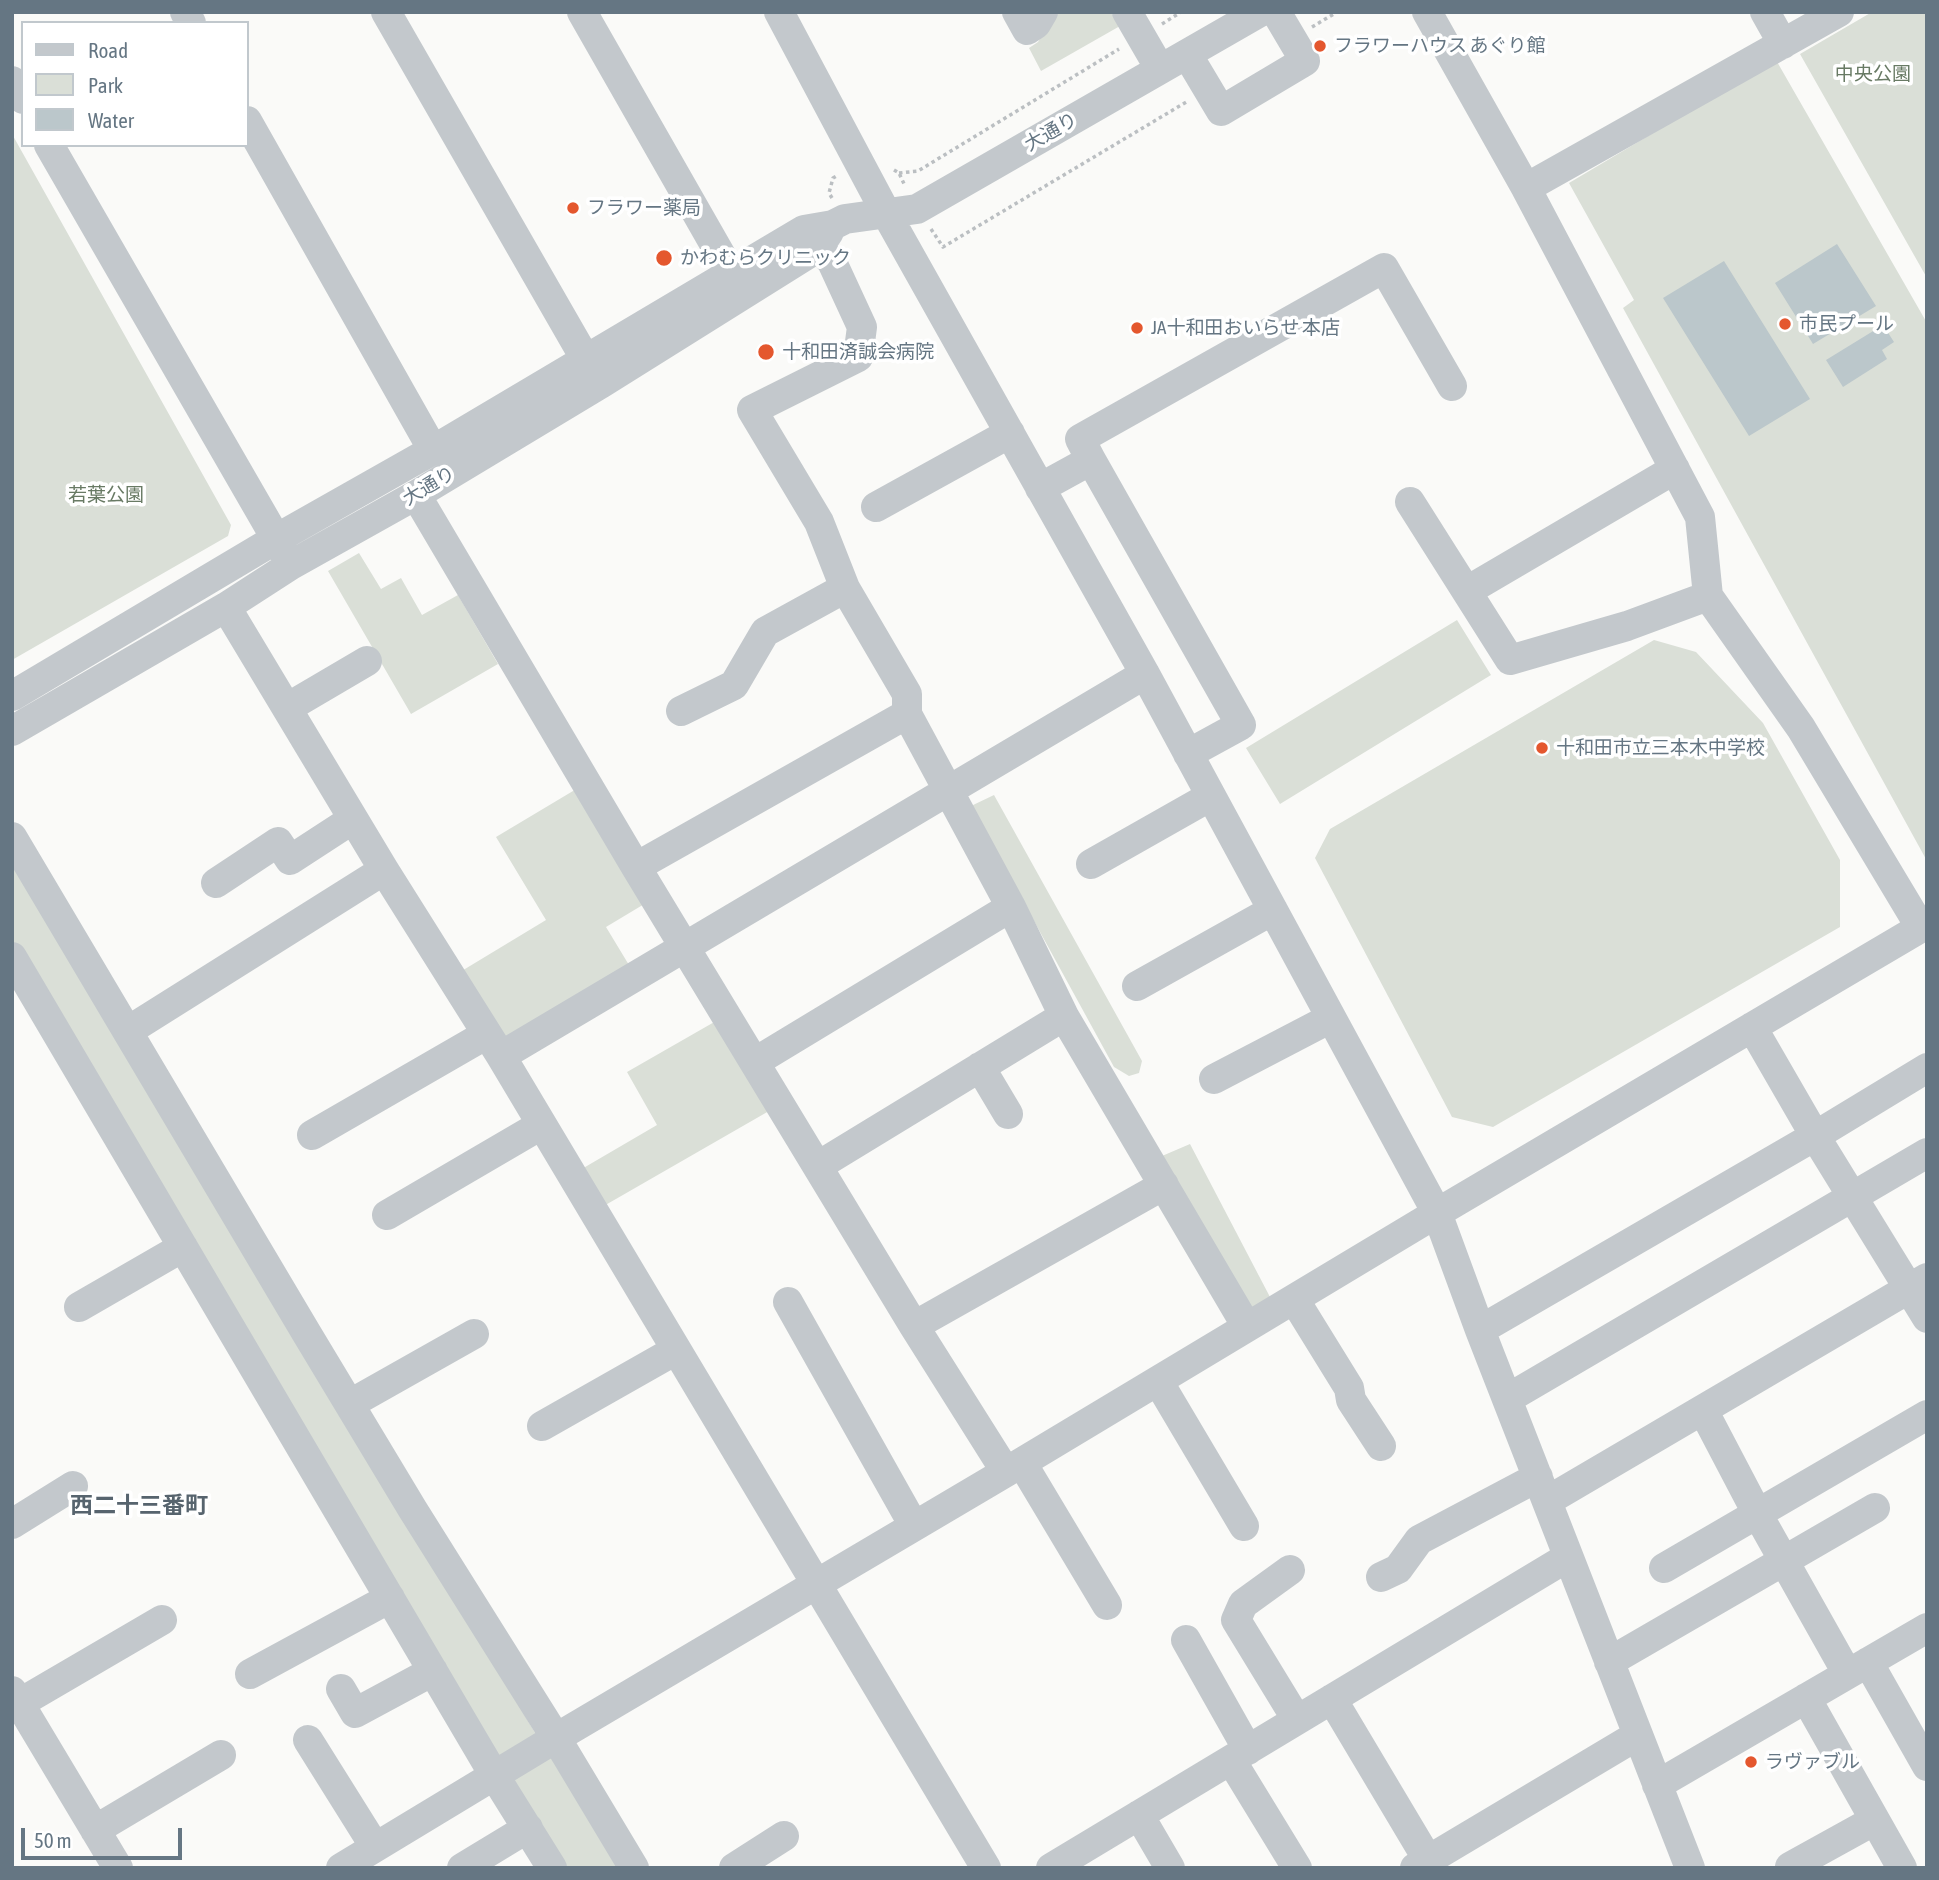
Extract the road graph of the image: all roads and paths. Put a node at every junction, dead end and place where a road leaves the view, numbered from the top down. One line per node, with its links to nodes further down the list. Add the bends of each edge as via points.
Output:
1 (386, 12): 27 (street)
2 (582, 12): 26 (street)
3 (779, 12): 23 (street)
4 (1017, 12): 5 (street, via 1027,30)
5 (1043, 12)
6 (1181, 12): 13 (path)
7 (1259, 12): 16 (street, 大通り)
8 (1276, 12): 14 (street)
9 (1337, 12): 14 (path)
10 (1427, 12): 22 (street)
11 (1765, 12): 15 (street)
12 (1839, 12): 15 (street)
13 (1134, 24): 17 (street); 21 (path, via 918,171)
14 (1292, 39): 18 (street, via 1305,61 1293,69 1221,111)
15 (1783, 44): 22 (street)
16 (1187, 54): 17 (street, 大通り); 18 (street)
17 (1160, 69): 23 (street, 大通り, via 917,209)
18 (1208, 89): 25 (path)
19 (248, 123): 30 (street)
20 (50, 147): 37 (street)
21 (899, 173)
22 (1526, 188): 32 (street)
23 (886, 213): 24 (street, 大通り, via 845,219); 29 (street)
24 (826, 236): 26 (street, 大通り, via 804,230); 34 (street, 大通り, via 635,363); 39 (street, via 832,262 862,327 858,357 752,410 820,522)
25 (943, 247)
26 (731, 273): 27 (street, 大通り)
27 (586, 360): 30 (street, 大通り)
28 (1452, 386): 31 (street, via 1384,268 1080,439)
29 (1010, 433): 33 (street); 36 (street)
30 (433, 450): 37 (street, 大通り)
31 (1091, 460): 33 (street); 50 (street, via 1241,725)
32 (1675, 469): 40 (street); 41 (street, via 1700,517)
33 (1040, 488): 44 (street)
34 (416, 495): 38 (street, 大通り); 56 (street)
35 (1410, 502): 40 (street)
36 (876, 508)
37 (276, 539): 38 (street); 45 (street, 大通り)
38 (291, 565): 42 (street, 大通り)
39 (845, 588): 47 (street, via 765,632 734,685); 48 (street, via 907,694)
40 (1467, 591): 41 (street, via 1510,660 1627,626)
41 (1708, 596): 61 (street, via 1801,728)
42 (226, 607): 46 (street); 49 (street, 大通り)
43 (367, 661): 46 (street)
44 (1145, 674): 50 (street); 51 (street)
45 (12, 696)
46 (287, 708): 53 (street)
47 (681, 711)
48 (907, 714): 51 (street); 56 (street)
49 (12, 731)
50 (1188, 754): 52 (street)
51 (949, 790): 59 (street); 62 (street)
52 (1211, 796): 55 (street); 60 (street)
53 (354, 819): 57 (street); 58 (street, via 290,860 278,842)
54 (12, 836): 68 (street)
55 (1091, 864)
56 (636, 867): 62 (street)
57 (384, 870): 68 (street); 69 (street)
58 (216, 883)
59 (1011, 907): 65 (street); 70 (street)
60 (1273, 910): 64 (street); 66 (street)
61 (1924, 926): 67 (street)
62 (685, 946): 69 (street); 70 (street)
63 (15, 967): 84 (street)
64 (1137, 986)
65 (1064, 1016): 71 (street); 80 (street)
66 (1331, 1018): 73 (street); 82 (street)
67 (1752, 1027): 77 (street); 82 (street)
68 (128, 1031): 97 (street)
69 (494, 1045): 75 (street); 76 (street)
70 (755, 1062): 79 (street)
71 (980, 1067): 74 (street); 79 (street)
72 (1927, 1068): 77 (street)
73 (1214, 1079)
74 (1009, 1114)
75 (541, 1125): 83 (street); 94 (street)
76 (312, 1135)
77 (1815, 1136): 81 (street); 92 (street)
78 (1927, 1153): 81 (street)
79 (818, 1166): 90 (street)
80 (1164, 1185): 90 (street); 91 (street)
81 (1854, 1197): 85 (street); 96 (street)
82 (1437, 1213): 86 (street); 92 (street)
83 (387, 1215)
84 (183, 1247): 88 (street); 116 (street)
85 (1918, 1284): 89 (street); 98 (street)
86 (1294, 1298): 91 (street); 101 (street)
87 (788, 1303): 108 (street)
88 (79, 1307)
89 (1927, 1318)
90 (915, 1326): 102 (street)
91 (1247, 1328): 95 (street)
92 (1480, 1330): 96 (street)
93 (474, 1334): 97 (street)
94 (676, 1350): 100 (street); 115 (street)
95 (1158, 1381): 102 (street); 109 (street)
96 (1507, 1399): 104 (street)
97 (350, 1404): 131 (street)
98 (1703, 1410): 104 (street); 106 (street)
99 (1927, 1415): 106 (street)
100 (542, 1426)
101 (1381, 1447)
102 (1014, 1467): 108 (street); 117 (street)
103 (73, 1486): 107 (street)
104 (1543, 1489): 110 (street); 114 (street, via 1419,1540 1398,1569)
105 (1875, 1508): 111 (street)
106 (1757, 1513): 111 (street); 112 (street)
107 (12, 1524)
108 (915, 1526): 115 (street)
109 (1244, 1526)
110 (1568, 1557): 121 (street); 127 (street)
111 (1784, 1562): 121 (street); 122 (street)
112 (1664, 1568)
113 (1290, 1570): 129 (street, via 1243,1604 1236,1620)
114 (1381, 1577)
115 (816, 1584): 131 (street); 152 (street)
116 (390, 1598): 123 (street); 124 (street)
117 (1107, 1605)
118 (162, 1620): 128 (street)
119 (1927, 1628): 122 (street)
120 (1186, 1640): 133 (street)
121 (1609, 1662): 130 (street)
122 (1858, 1667): 126 (street); 135 (street)
123 (433, 1671): 125 (street, via 355,1713); 136 (street)
124 (250, 1674)
125 (341, 1689)
126 (1805, 1698): 137 (street); 139 (street)
127 (1332, 1699): 129 (street); 144 (street)
128 (19, 1712): 141 (street)
129 (1297, 1720): 133 (street)
130 (1638, 1735): 137 (street); 144 (street)
131 (556, 1738): 136 (street); 150 (street)
132 (308, 1740): 143 (street)
133 (1240, 1754): 138 (street); 155 (street)
134 (221, 1755): 141 (street)
135 (1927, 1766)
136 (494, 1775): 140 (street); 143 (street)
137 (1657, 1784): 156 (street)
138 (1139, 1815): 153 (street); 154 (street)
139 (1875, 1819): 145 (street); 157 (street)
140 (527, 1828): 148 (street); 149 (street)
141 (95, 1830): 146 (street)
142 (784, 1836): 151 (street)
143 (375, 1847): 147 (street)
144 (1421, 1864)
145 (1790, 1867)
146 (118, 1868)
147 (341, 1868)
148 (463, 1868)
149 (552, 1868)
150 (634, 1868)
151 (734, 1868)
152 (986, 1868)
153 (1051, 1868)
154 (1170, 1868)
155 (1297, 1868)
156 (1690, 1868)
157 (1902, 1868)

